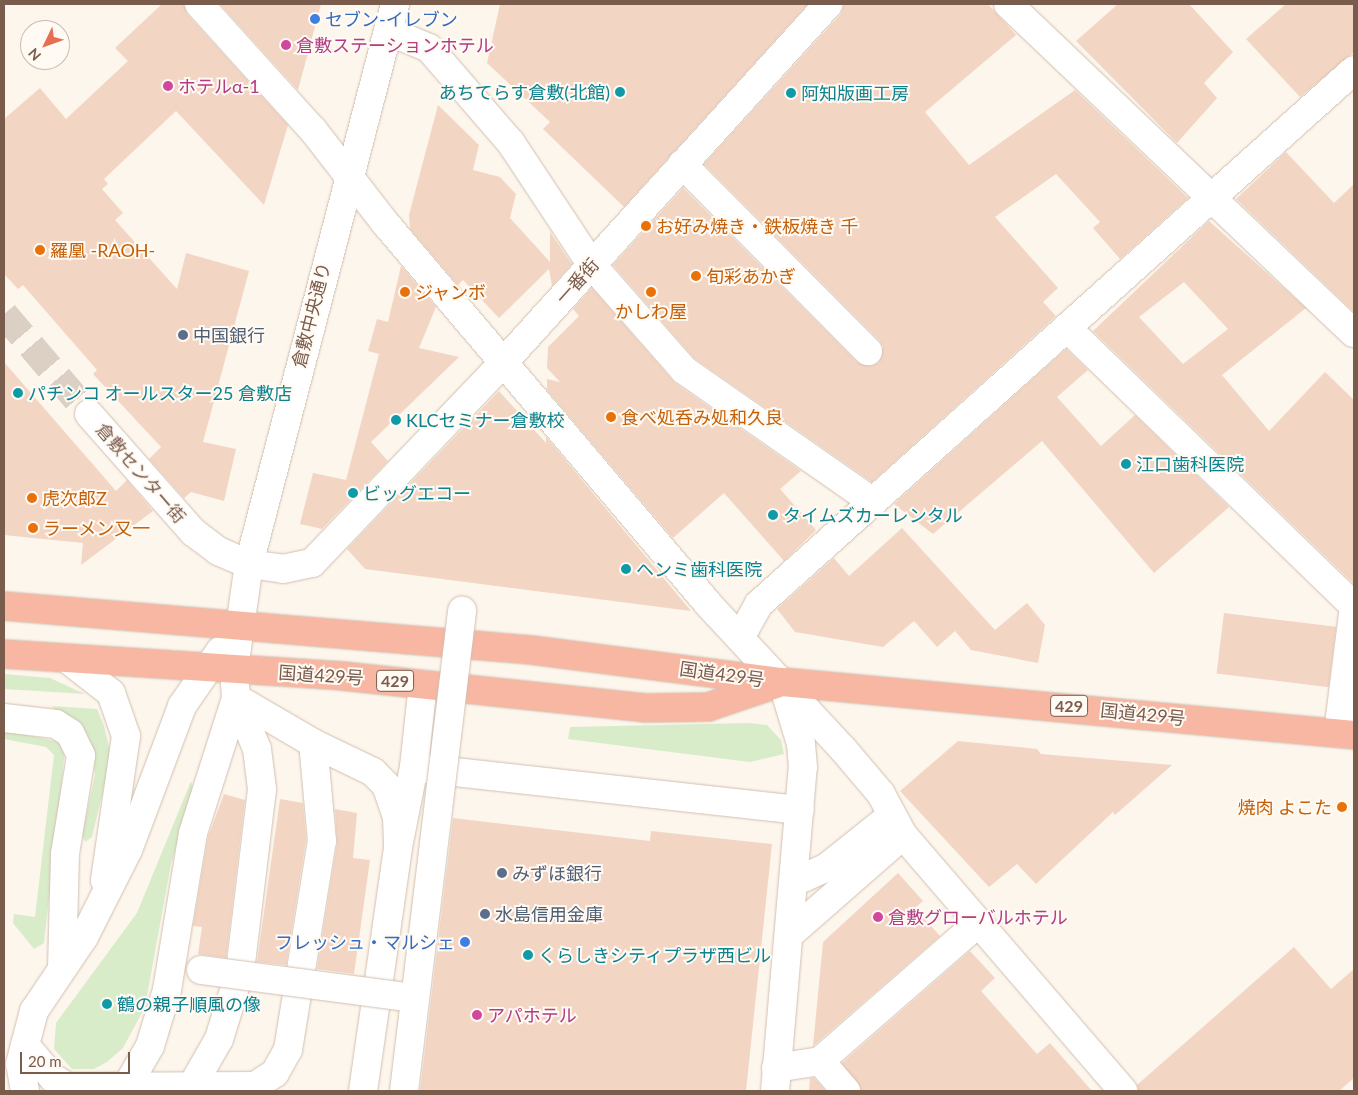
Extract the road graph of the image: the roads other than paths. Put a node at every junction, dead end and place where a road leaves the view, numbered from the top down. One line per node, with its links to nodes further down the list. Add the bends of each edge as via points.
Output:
1 (199, 4): 8 (street)
2 (395, 4): 5 (street, 倉敷中央通り)
3 (828, 4): 7 (street, 一番街)
4 (1008, 4): 9 (street)
5 (388, 31): 8 (street, 倉敷中央通り); 10 (street, via 429,48 511,143)
6 (1354, 70): 9 (street)
7 (682, 164): 10 (street, 一番街); 13 (street)
8 (347, 174): 14 (street); 18 (street, 倉敷中央通り)
9 (1214, 199): 11 (street); 12 (street)
10 (591, 264): 14 (street, 一番街); 16 (street, via 684,370)
11 (1068, 329): 16 (street); 19 (street)
12 (1354, 333)
13 (868, 351)
14 (502, 364): 17 (street, 一番街); 23 (street)
15 (89, 414): 18 (street, 倉敷センター街, via 192,532 218,551)
16 (873, 502): 23 (street, via 759,604)
17 (322, 555): 18 (street, 倉敷センター街, via 293,569)
18 (249, 564): 22 (street, 倉敷中央通り)
19 (1354, 605): 32 (street)
20 (4, 606): 22 (highway, 国道429号 / 429)
21 (462, 610): 44 (street, bridge)
22 (239, 629): 26 (street); 27 (street, 倉敷中央通り); 28 (highway, 国道429号 / 429, via 532,650)
23 (740, 638): 28 (street)
24 (4, 654): 25 (highway, 国道429号 / 429)
25 (66, 658): 26 (highway, 国道429号 / 429); 39 (street, via 111,693 126,736)
26 (205, 667): 27 (highway, 国道429号 / 429); 39 (street, via 182,706 132,841)
27 (234, 669): 29 (highway, 国道429号 / 429); 30 (street, 倉敷中央通り)
28 (782, 682): 29 (highway, 国道429号 / 429, via 708,707 645,708); 32 (highway, 国道429号 / 429); 35 (street, via 801,744); 36 (street, via 880,794)
29 (423, 684): 34 (street)
30 (236, 698): 33 (street); 48 (street, via 193,833 167,990 150,1046); 49 (street, via 257,749 262,789 240,971 219,1039)
31 (4, 718): 42 (street, via 56,724 70,733 81,756 66,854)
32 (1346, 734)
33 (313, 743): 37 (street, via 373,772 386,785 397,817); 49 (street, via 322,841 288,1050 275,1073 255,1086)
34 (414, 767): 35 (street); 37 (street)
35 (800, 810): 38 (street)
36 (897, 826): 38 (street, via 826,868); 40 (street); 41 (street)
37 (398, 847): 51 (street)
38 (794, 882): 41 (street)
39 (103, 896): 42 (street, via 84,937)
40 (978, 923): 45 (street); 54 (street)
41 (790, 934): 47 (street)
42 (62, 966): 46 (street, via 34,1011)
43 (201, 970): 44 (street, bridge)
44 (414, 998): 52 (street, bridge)
45 (820, 1061): 47 (street); 53 (street)
46 (16, 1064): 48 (street, via 68,1087); 50 (street)
47 (775, 1079)
48 (127, 1086): 49 (street)
49 (191, 1088)
50 (25, 1091)
51 (363, 1091)
52 (404, 1091)
53 (846, 1091)
54 (1124, 1091)

